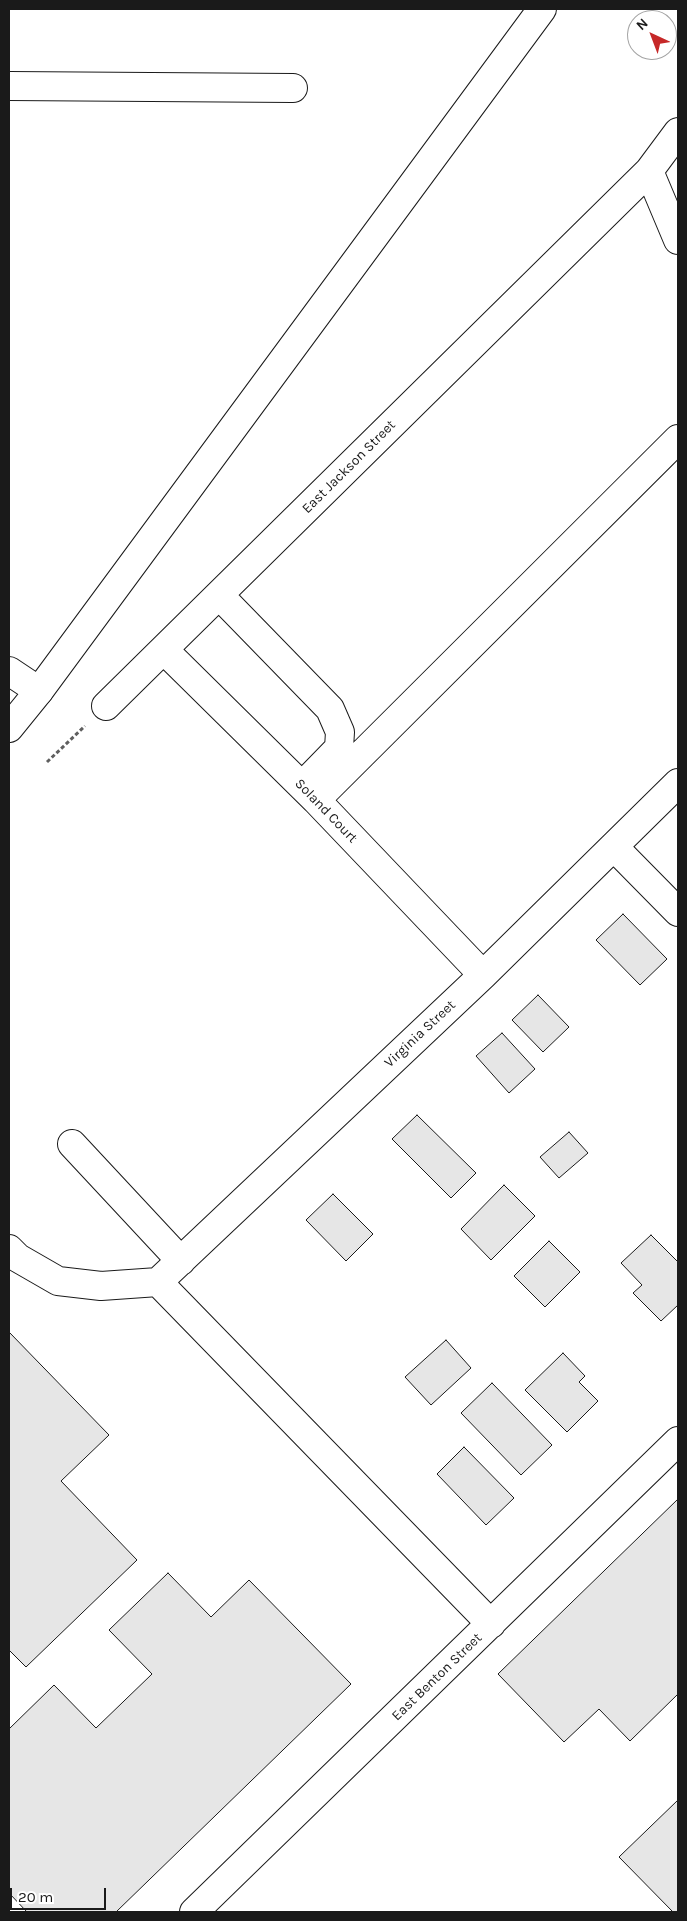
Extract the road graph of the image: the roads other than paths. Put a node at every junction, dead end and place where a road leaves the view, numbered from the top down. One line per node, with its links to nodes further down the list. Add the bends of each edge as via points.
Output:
1 (542, 9): 11 (street)
2 (9, 86): 3 (street)
3 (293, 88)
4 (678, 132): 5 (street, East Jackson Street)
5 (649, 171): 6 (street); 8 (street, East Jackson Street)
6 (678, 240)
7 (678, 439): 15 (street)
8 (219, 595): 9 (street, East Jackson Street); 15 (street, via 330,710 340,732 339,748)
9 (164, 650): 12 (street, East Jackson Street); 15 (street, Soland Court)
10 (9, 672): 11 (street)
11 (40, 691): 13 (street)
12 (106, 706)
13 (9, 728)
14 (678, 783): 16 (street, Virginia Street)
15 (309, 793): 18 (street, Soland Court)
16 (614, 847): 17 (street); 18 (street, Virginia Street)
17 (678, 912)
18 (483, 975): 21 (street, Virginia Street)
19 (72, 1144): 21 (street)
20 (9, 1249): 22 (street, via 18,1258 58,1281 101,1286)
21 (181, 1261): 22 (street, Virginia Street)
22 (158, 1282): 24 (street)
23 (678, 1441): 24 (street, East Benton Street)
24 (491, 1624): 25 (street, East Benton Street)
25 (194, 1912)

